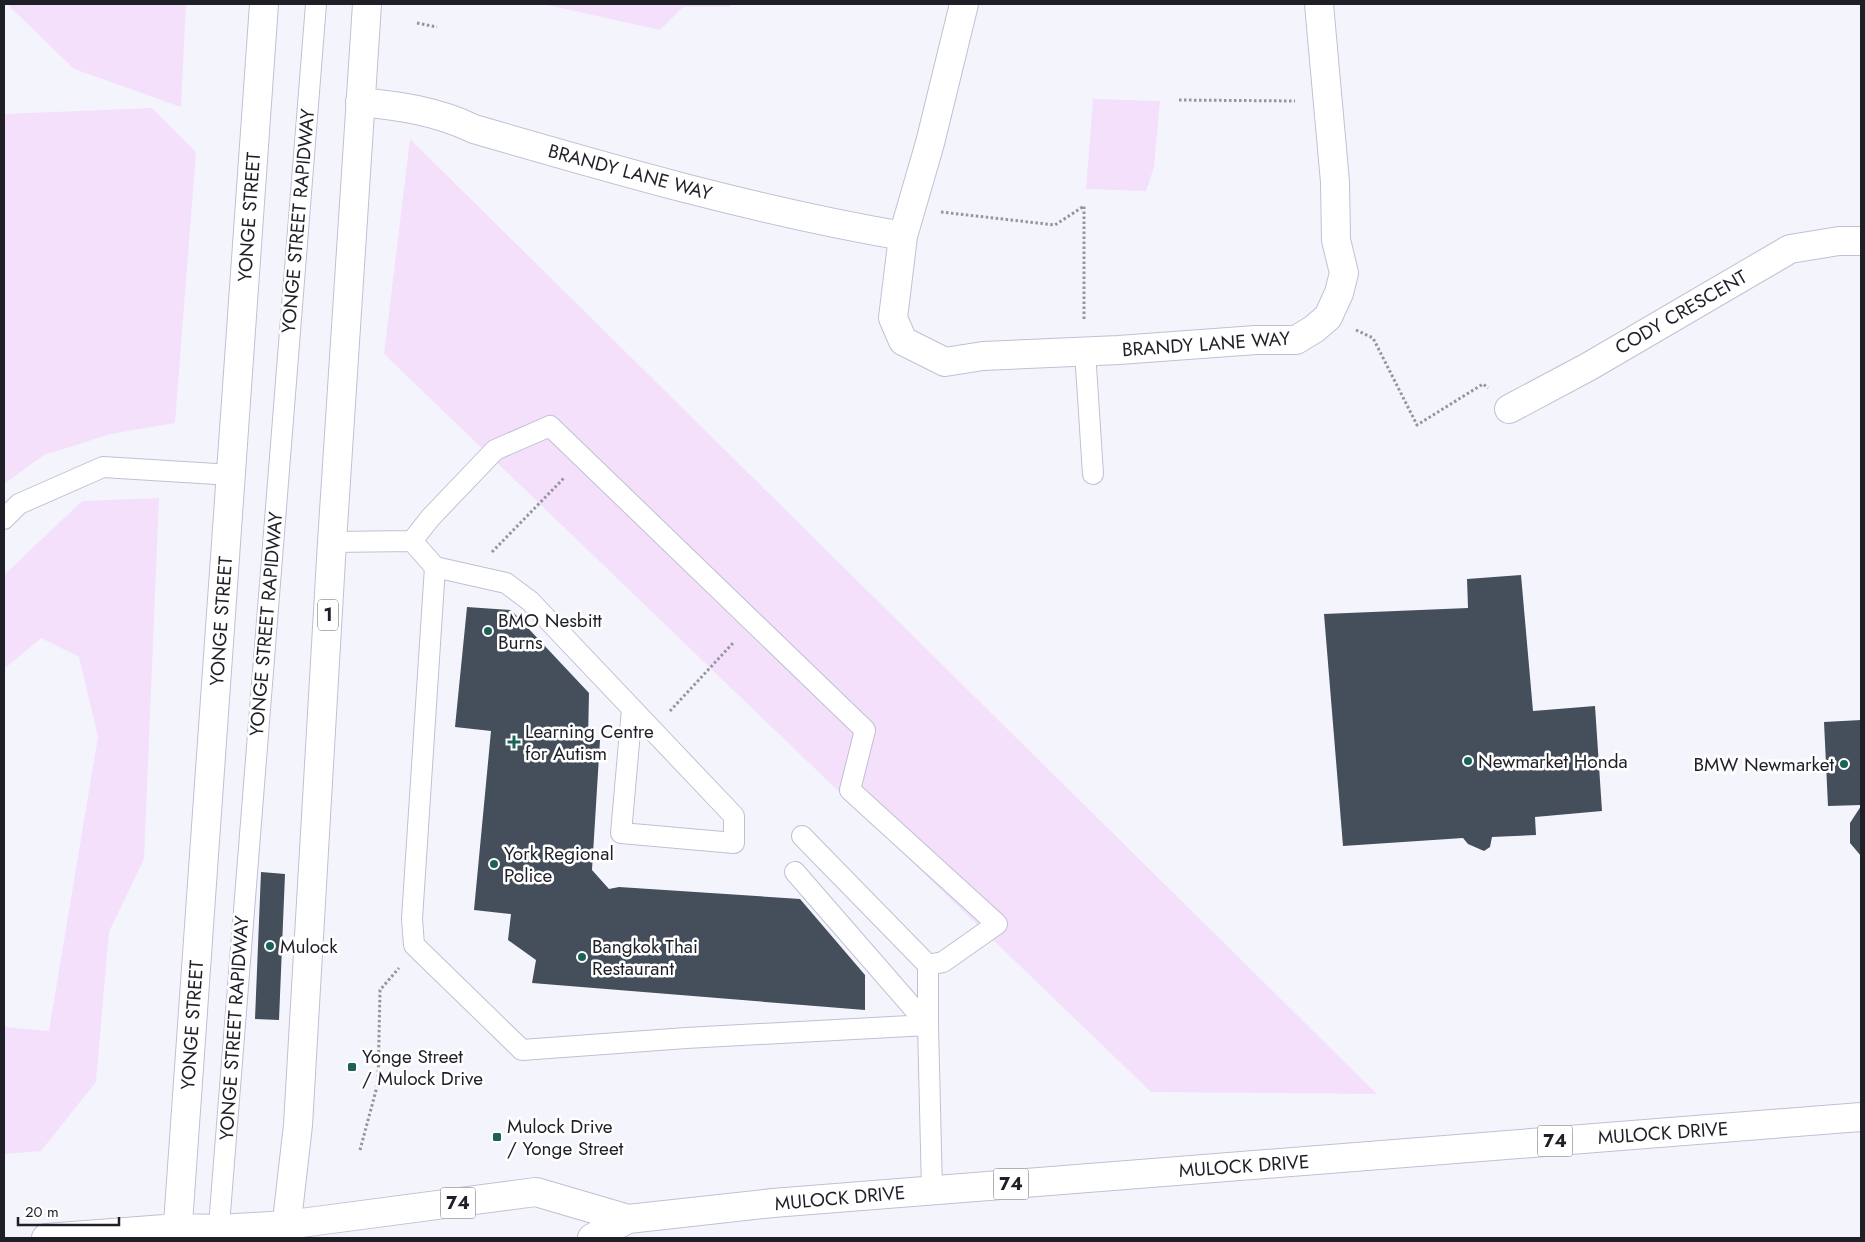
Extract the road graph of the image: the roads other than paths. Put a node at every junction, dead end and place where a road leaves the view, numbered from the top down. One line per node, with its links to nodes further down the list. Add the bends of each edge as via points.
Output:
1 (264, 4): 12 (main road, YONGE STREET)
2 (367, 4): 6 (main road, 1)
3 (964, 4): 7 (main road, BRANDY LANE WAY)
4 (1319, 4): 9 (main road, BRANDY LANE WAY, via 1335,182 1336,240 1344,273 1328,316 1296,340)
5 (315, 6): 27 (lane, YONGE STREET RAPIDWAY)
6 (360, 102): 7 (main road, BRANDY LANE WAY, via 420,108 474,129 618,171 839,225); 15 (main road, 1)
7 (903, 236): 9 (main road, BRANDY LANE WAY, via 892,318 903,341 945,362 983,356)
8 (1861, 241): 10 (main road, CODY CRESCENT, via 1840,240 1790,249 1588,367)
9 (1085, 351): 11 (lane)
10 (1509, 409)
11 (1093, 474)
12 (232, 475): 13 (lane, via 103,467 19,504); 26 (main road, YONGE STREET)
13 (4, 519)
14 (412, 541): 15 (lane); 16 (lane); 20 (lane, via 495,450 550,426 865,730 850,790 997,924 943,962)
15 (332, 542): 25 (main road, 1, via 298,1125)
16 (435, 567): 17 (lane, via 506,583 530,601); 21 (lane, via 411,932 414,945 522,1050)
17 (632, 709): 17 (lane, via 734,816 734,843 622,833)
18 (802, 836): 20 (lane)
19 (795, 872): 21 (lane)
20 (928, 965): 21 (lane)
21 (928, 1025): 23 (lane)
22 (1861, 1117): 23 (main road, MULOCK DRIVE / 74)
23 (932, 1190): 24 (main road, MULOCK DRIVE / 74)
24 (628, 1219): 25 (main road, MULOCK DRIVE / 74, via 536,1192); 29 (main road, MULOCK DRIVE / 74)
25 (286, 1232): 27 (main road, MULOCK DRIVE / 74)
26 (178, 1233): 27 (main road, MULOCK DRIVE / 74); 28 (main road, MULOCK DRIVE / 74)
27 (218, 1234)
28 (46, 1238)
29 (592, 1238)

